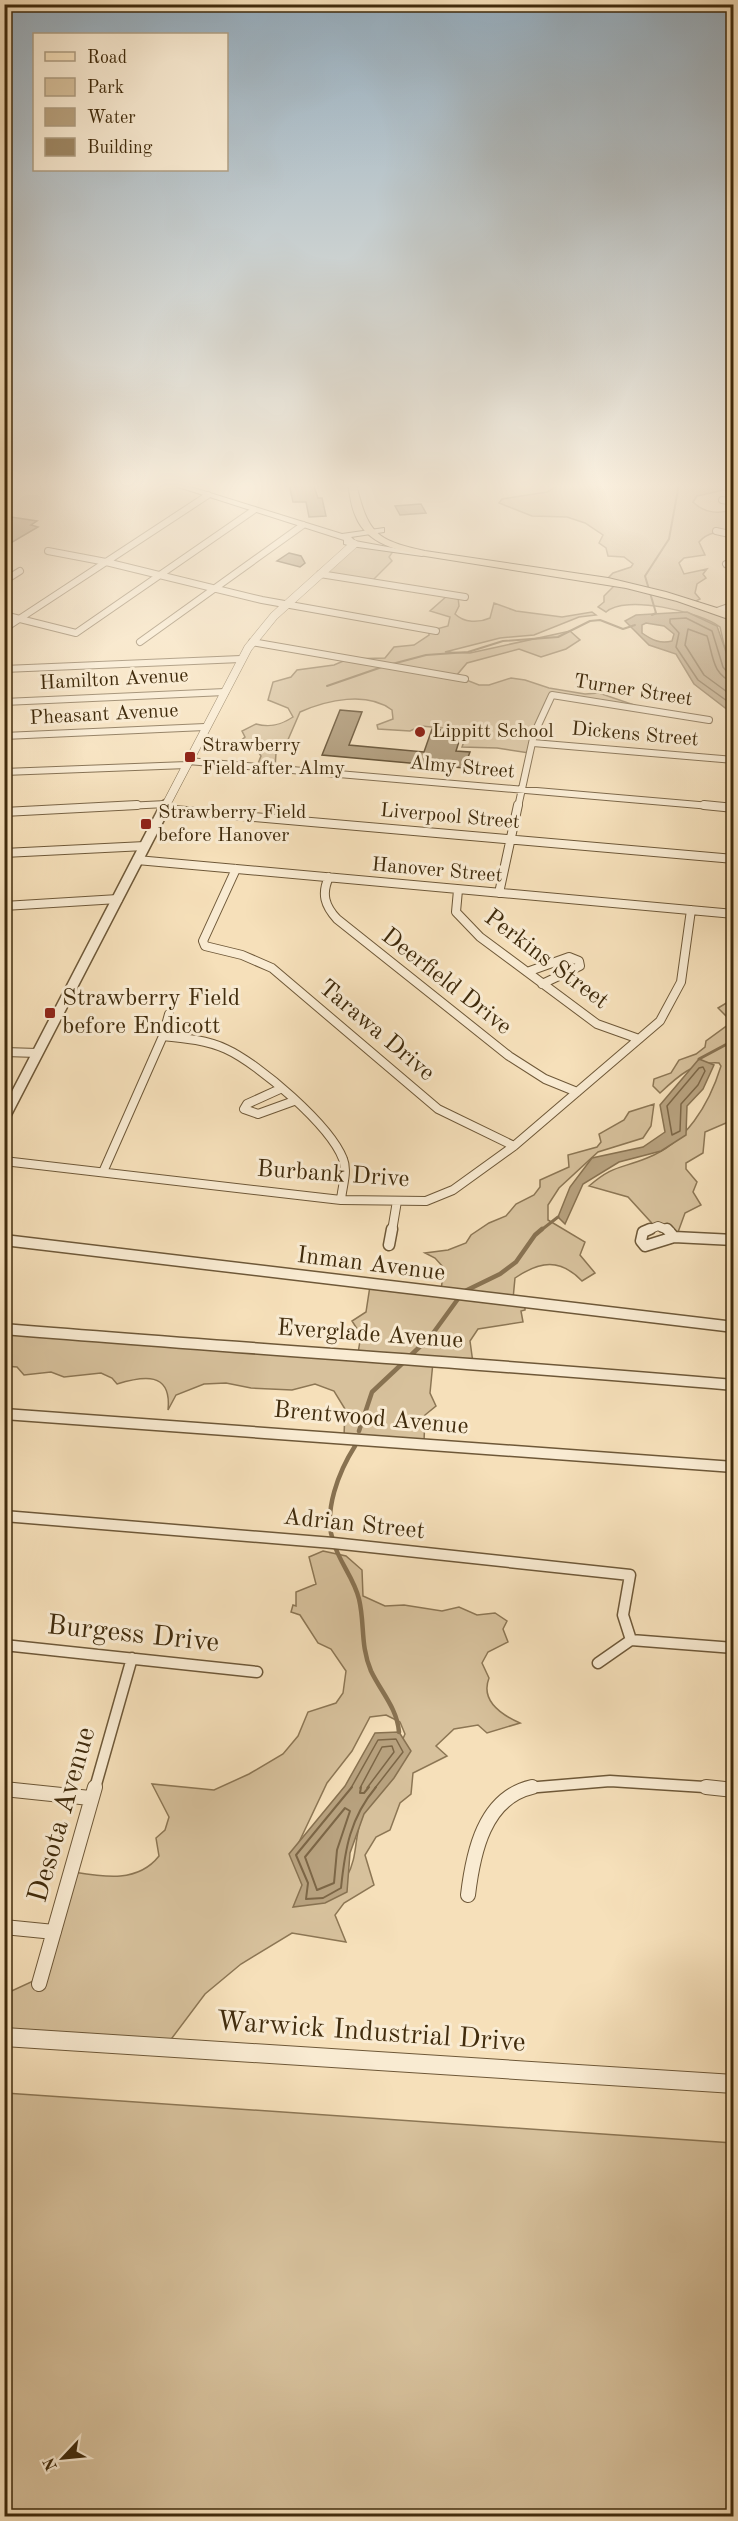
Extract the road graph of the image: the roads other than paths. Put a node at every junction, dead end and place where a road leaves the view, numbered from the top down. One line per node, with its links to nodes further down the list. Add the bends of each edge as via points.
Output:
1 (46, 602): 12 (street)
2 (121, 602): 12 (street, via 76,633)
3 (197, 602): 15 (street)
4 (276, 602): 7 (street)
5 (290, 602): 7 (street)
6 (684, 602): 9 (main road)
7 (287, 604): 14 (street); 16 (street)
8 (734, 605): 9 (street)
9 (717, 611): 11 (main road)
10 (4, 615): 12 (street)
11 (734, 618)
12 (20, 619): 13 (street)
13 (4, 629)
14 (436, 631)
15 (140, 642)
16 (252, 642): 17 (street); 19 (street)
17 (241, 659): 18 (street); 20 (street)
18 (4, 669)
19 (465, 679)
20 (225, 692): 21 (street, Hamilton Avenue); 23 (street)
21 (4, 702)
22 (709, 720): 25 (street, Turner Street, via 552,695 537,723)
23 (206, 727): 24 (street, Pheasant Avenue); 27 (street)
24 (4, 736)
25 (533, 743): 26 (street, Dickens Street); 29 (street)
26 (734, 760)
27 (188, 763): 28 (street, Almy Street); 29 (street, Almy Street); 30 (street)
28 (4, 772)
29 (523, 790): 31 (street, Almy Street); 33 (street)
30 (164, 807): 32 (street, Liverpool Street); 33 (street, Liverpool Street); 34 (street)
31 (734, 807)
32 (4, 812)
33 (513, 839): 36 (street, Liverpool Street); 41 (street)
34 (145, 846): 35 (street); 37 (street)
35 (4, 853)
36 (734, 859)
37 (137, 860): 38 (street, Hanover Street); 42 (street)
38 (236, 869): 39 (street, Hanover Street); 57 (street, Tarawa Drive, via 203,941 205,946 272,968 438,1109)
39 (329, 878): 40 (street, Hanover Street); 54 (street, Deerfield Drive, via 324,903 337,919 508,1056 545,1079)
40 (458, 890): 41 (street, Hanover Street); 46 (street, Perkins Street, via 456,910 460,919)
41 (499, 893): 44 (street, Hanover Street)
42 (118, 899): 43 (street); 52 (street)
43 (4, 906)
44 (691, 910): 45 (street, Hanover Street); 50 (street, Burbank Drive, via 679,989 663,1017)
45 (734, 914)
46 (527, 972): 47 (street, Perkins Street); 47 (street, via 569,957 579,961 580,966)
47 (542, 984): 50 (street, Perkins Street, via 597,1024)
48 (169, 1014): 49 (street)
49 (163, 1036): 53 (street, via 225,1048 247,1060); 59 (street)
50 (639, 1040): 54 (street, Burbank Drive)
51 (4, 1052): 52 (street)
52 (38, 1053): 56 (street)
53 (280, 1089): 55 (street); 55 (street, via 244,1108 258,1114)
54 (577, 1092): 57 (street, Burbank Drive)
55 (294, 1101): 60 (street, via 339,1149 344,1164)
56 (4, 1118)
57 (514, 1146): 61 (street, Burbank Drive, via 453,1190 426,1201)
58 (4, 1161): 59 (street, Burbank Drive)
59 (104, 1172): 60 (street, Burbank Drive)
60 (341, 1200): 61 (street, Burbank Drive)
61 (397, 1201): 65 (street)
62 (674, 1237): 64 (street)
63 (4, 1240): 66 (street, Inman Avenue)
64 (734, 1240)
65 (389, 1245)
66 (734, 1327)
67 (4, 1329): 68 (street, Everglade Avenue)
68 (734, 1385)
69 (4, 1414): 70 (street, Brentwood Avenue)
70 (734, 1467)
71 (4, 1516): 72 (street, Adrian Street, via 333,1543 630,1575 622,1626)
72 (632, 1640): 74 (street); 76 (street)
73 (4, 1645): 75 (street, Burgess Drive)
74 (734, 1648)
75 (132, 1658): 77 (street, Burgess Drive); 80 (street, Desota Avenue)
76 (598, 1663)
77 (257, 1672)
78 (4, 1789): 80 (street)
79 (734, 1790): 81 (street, via 622,1780 526,1789 511,1795 501,1805 482,1834)
80 (90, 1798): 83 (street, Desota Avenue)
81 (468, 1895)
82 (4, 1927): 83 (street)
83 (54, 1932): 84 (street, Desota Avenue)
84 (39, 1984)
85 (4, 2037): 86 (street, Warwick Industrial Drive)
86 (734, 2084)

